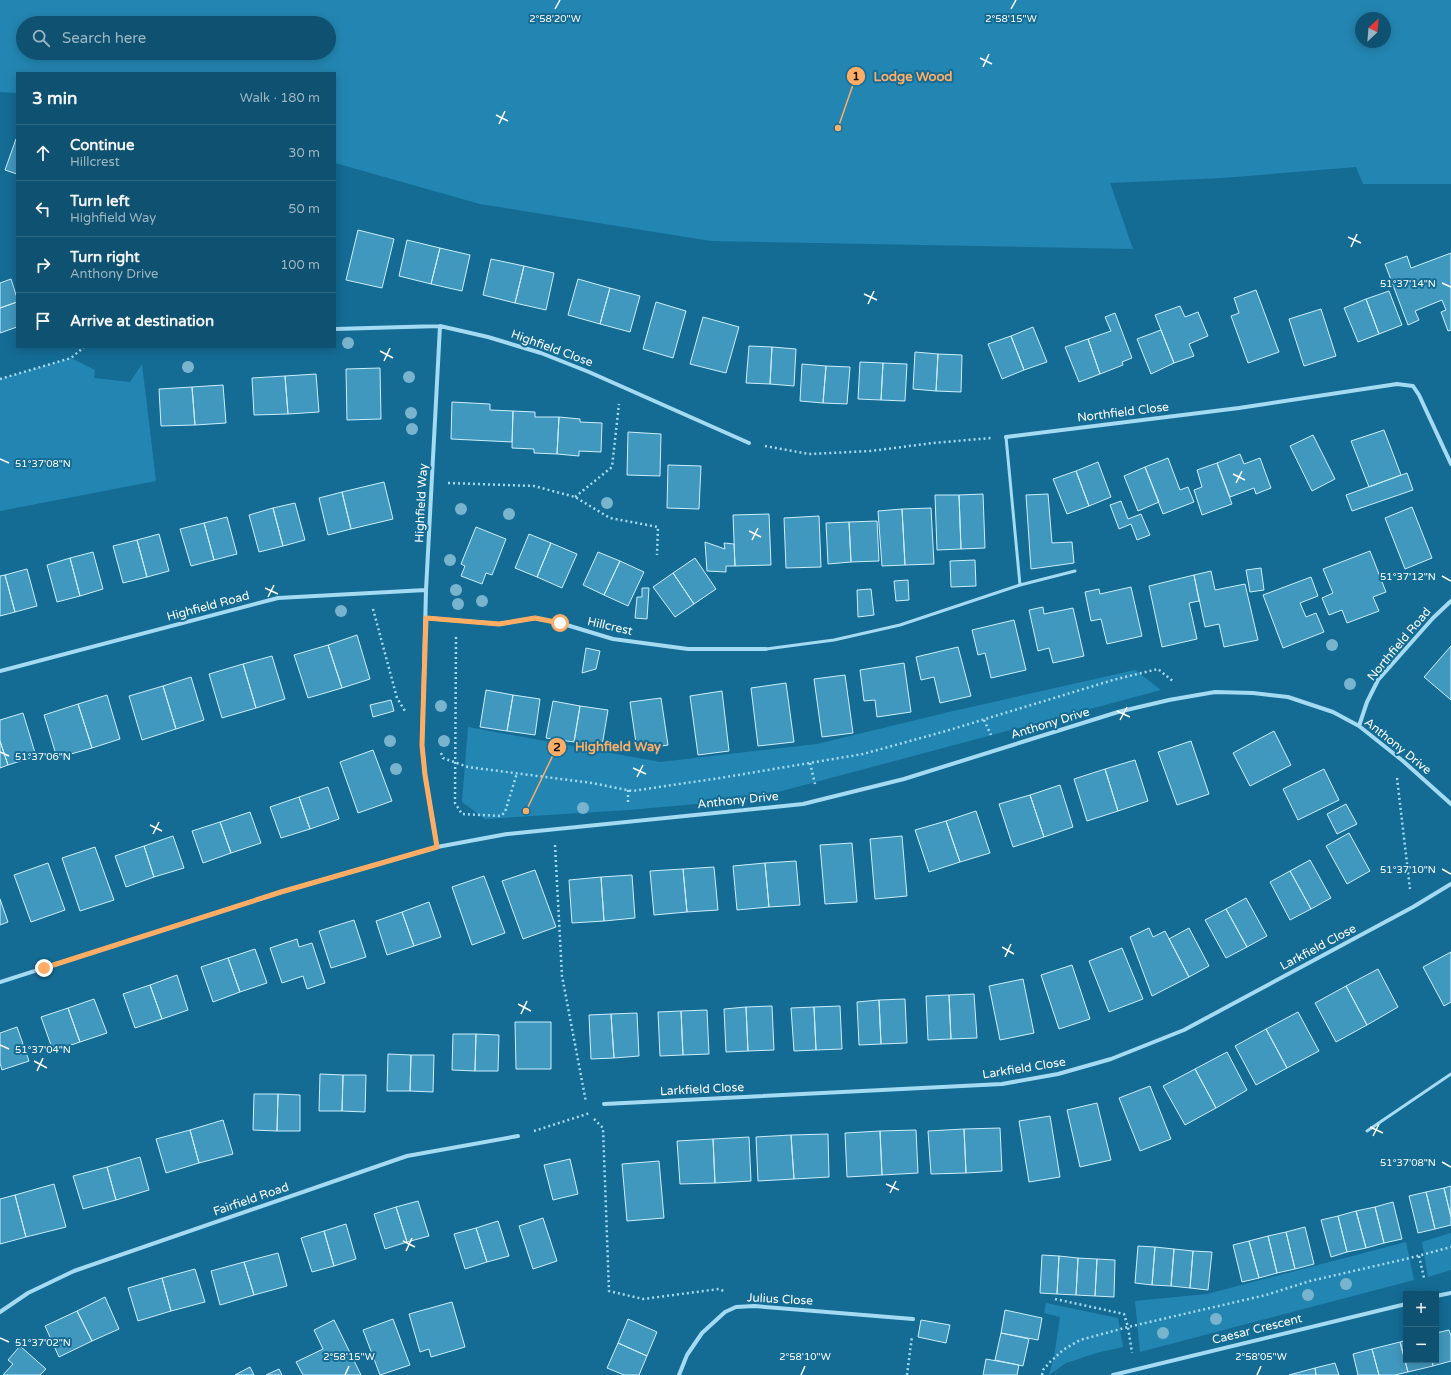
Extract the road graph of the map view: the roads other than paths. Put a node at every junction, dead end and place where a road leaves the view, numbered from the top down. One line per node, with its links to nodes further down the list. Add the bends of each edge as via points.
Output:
1 (440, 326): 2 (street, Highfield Close); 4 (street, Highfield Close, via 541,353); 8 (street, Highfield Way)
2 (336, 329)
3 (1006, 437): 5 (street, Northfield Close, via 1239,408 1397,384 1413,386); 7 (lane)
4 (749, 443)
5 (1451, 464)
6 (1074, 572): 7 (lane)
7 (1020, 585): 11 (lane, via 900,626 834,640)
8 (426, 590): 10 (street, Highfield Way); 12 (street, Highfield Road, via 278,598)
9 (1451, 601): 13 (street, Northfield Road, via 1378,680)
10 (426, 618): 11 (street, Hillcrest, via 499,624 535,618 613,639 688,649); 15 (street, Highfield Way, via 422,745)
11 (766, 650)
12 (0, 672)
13 (1359, 726): 14 (street, Anthony Drive); 15 (street, Anthony Drive, via 1333,712 1288,697 1215,692 1118,712 904,779 803,804 507,834)
14 (1451, 804)
15 (437, 847): 17 (street, Anthony Drive, via 281,892)
16 (1451, 884): 19 (street, Larkfield Close, via 1184,1030 1111,1059 1058,1074 1002,1084)
17 (0, 982)
18 (1451, 1074): 20 (lane)
19 (604, 1104)
20 (1367, 1131)
21 (518, 1136): 25 (street, Fairfield Road, via 407,1156 74,1271 28,1293)
22 (1451, 1293): 23 (street)
23 (1439, 1295)
24 (1403, 1305): 28 (street, Caesar Crescent)
25 (0, 1312)
26 (913, 1319): 27 (street, Julius Close, via 754,1306 736,1307 725,1312 702,1333 687,1355)
27 (679, 1375)
28 (1113, 1375)

